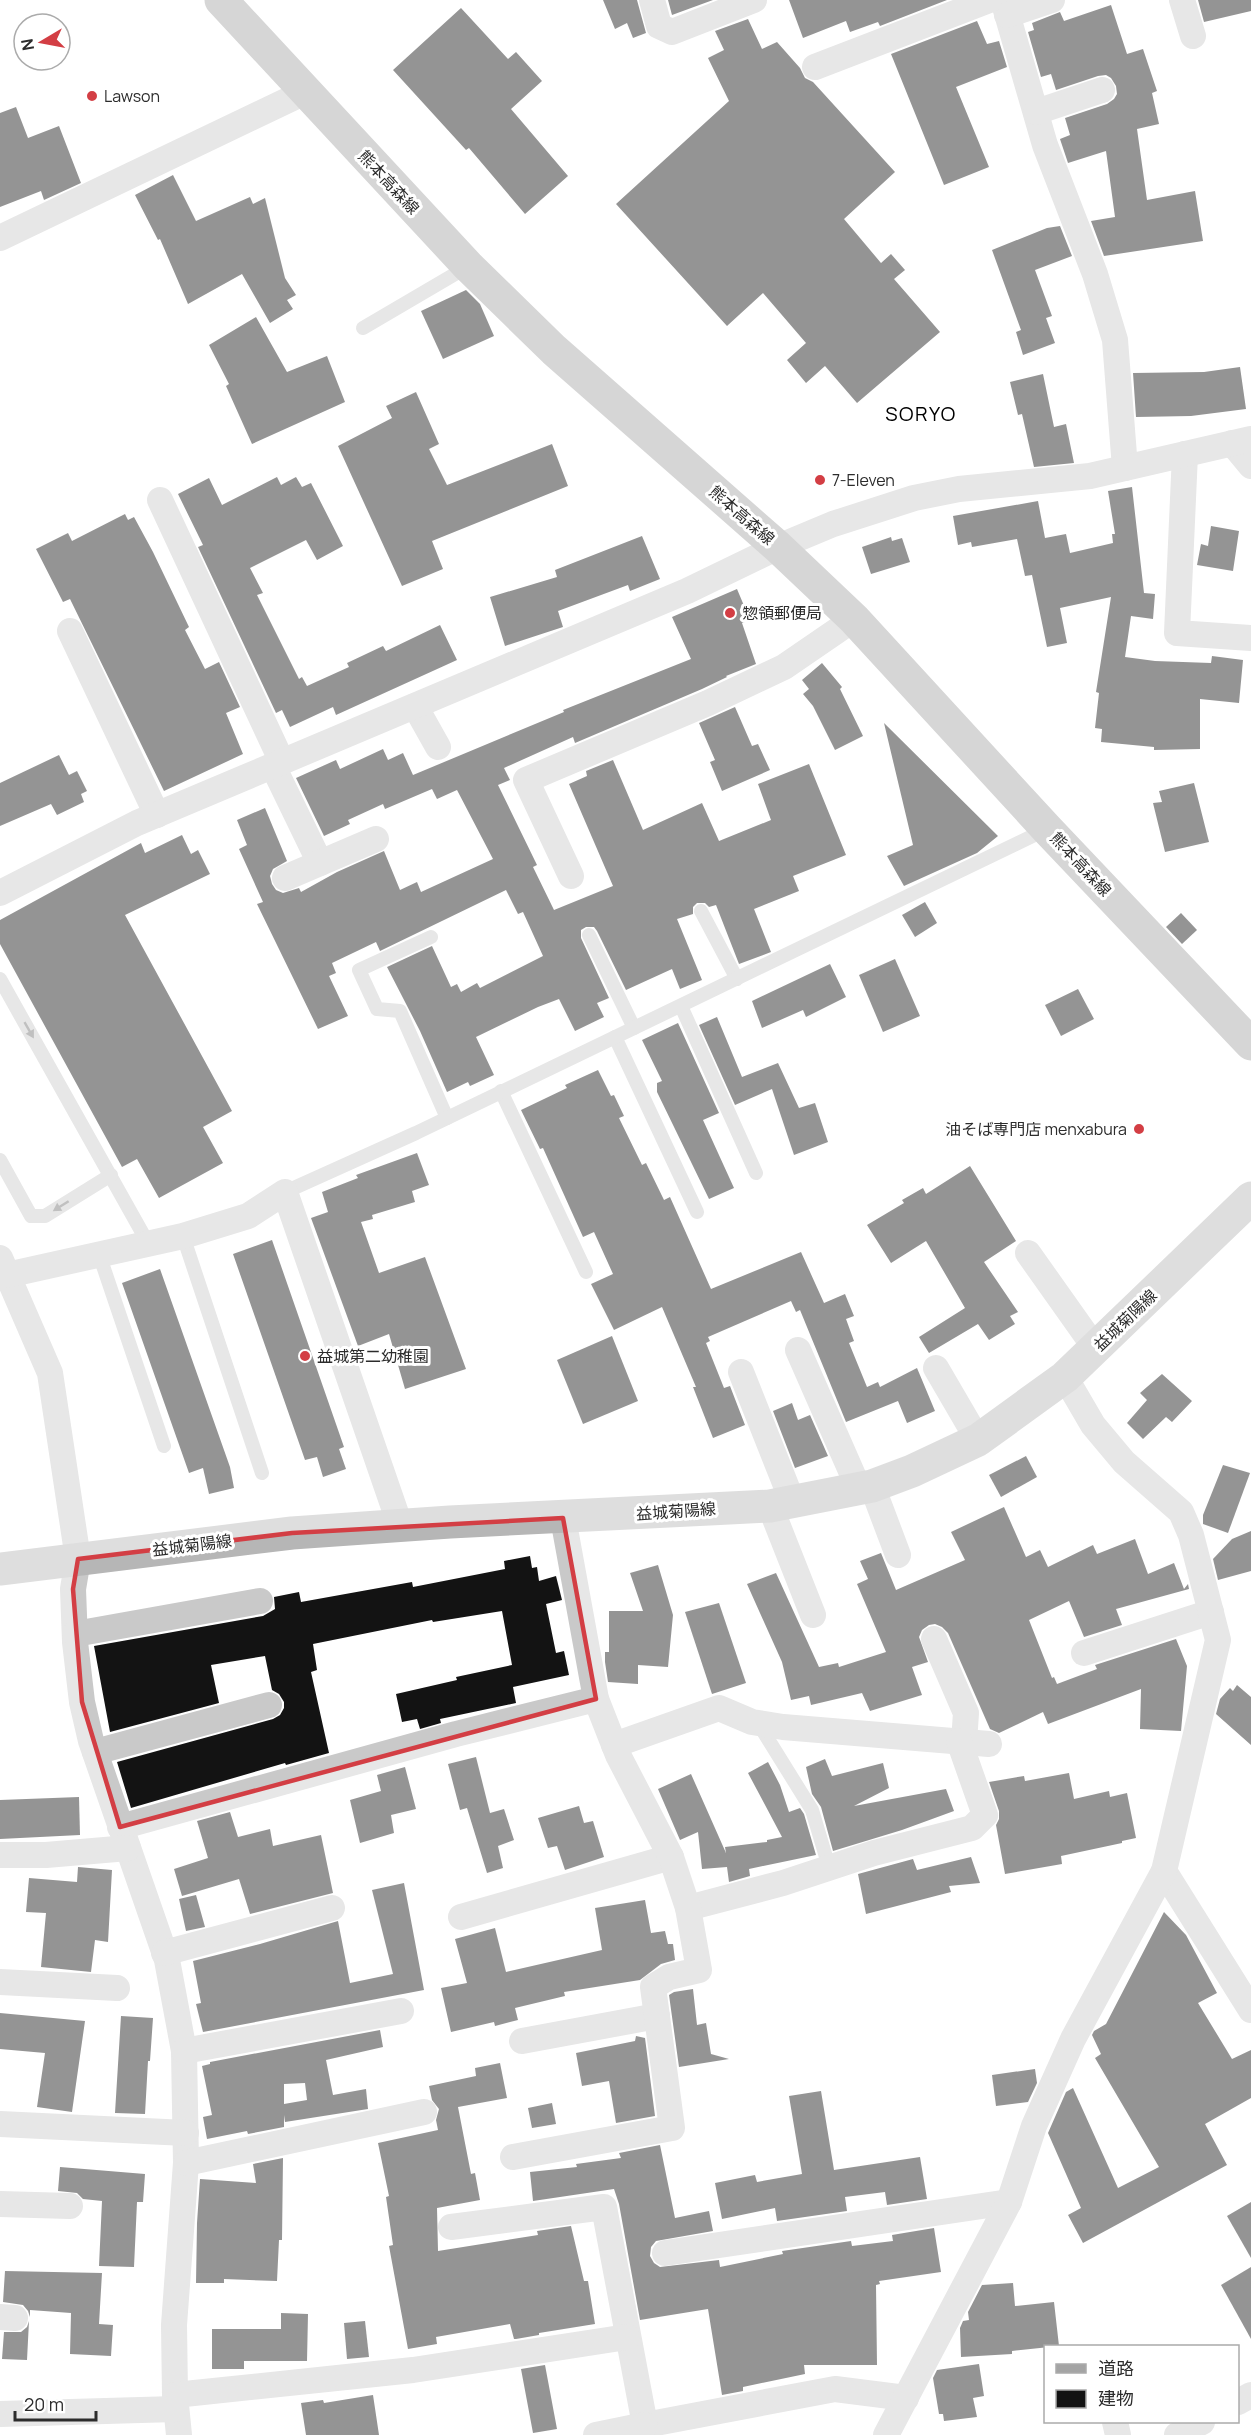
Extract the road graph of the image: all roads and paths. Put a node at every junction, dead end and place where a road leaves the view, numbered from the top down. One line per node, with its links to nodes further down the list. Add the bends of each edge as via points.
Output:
1 (221, 0): 10 (main road, 熊本高森線)
2 (652, 0): 3 (street, via 659,26 672,32)
3 (753, 0)
4 (1052, 0): 6 (street)
5 (1182, 0): 7 (street)
6 (1000, 5): 8 (street); 11 (street)
7 (1193, 36)
8 (815, 67)
9 (1102, 90): 11 (street)
10 (305, 92): 12 (street); 13 (main road, 熊本高森線)
11 (1036, 112): 18 (street, via 1115,340)
12 (0, 238)
13 (468, 266): 14 (lane); 20 (main road, 熊本高森線, via 554,350)
14 (363, 328)
15 (1242, 441): 16 (street); 17 (street)
16 (1185, 454): 18 (street); 23 (street, via 1176,633)
17 (1251, 466)
18 (1125, 468): 20 (street, via 914,498)
19 (160, 500): 26 (street)
20 (778, 547): 21 (main road, 熊本高森線); 24 (street, via 687,591)
21 (854, 620): 28 (main road, 熊本高森線); 31 (street, via 784,667 526,780)
22 (70, 631): 27 (street)
23 (1251, 638)
24 (415, 706): 25 (street); 26 (street)
25 (438, 747)
26 (277, 764): 27 (street); 30 (street)
27 (158, 815): 33 (street)
28 (1047, 829): 38 (lane); 42 (main road, 熊本高森線)
29 (376, 839): 30 (street)
30 (320, 863): 32 (street)
31 (571, 876)
32 (285, 878)
33 (0, 893)
34 (701, 911): 38 (lane)
35 (589, 935): 40 (lane)
36 (431, 937): 44 (lane, via 358,970 377,1009 400,1011)
37 (0, 979): 47 (lane, one-way to 47)
38 (737, 979): 39 (lane)
39 (681, 1006): 40 (lane); 46 (lane)
40 (633, 1028): 41 (lane)
41 (615, 1037): 43 (lane); 50 (lane)
42 (1251, 1044)
43 (501, 1091): 44 (lane); 56 (lane)
44 (447, 1118): 48 (lane)
45 (0, 1160): 47 (lane, one-way to 45, via 45,1216 31,1216)
46 (756, 1173)
47 (111, 1175): 52 (lane)
48 (285, 1192): 51 (street, via 248,1216); 68 (street)
49 (1251, 1197): 57 (main road, 益城菊陽線)
50 (697, 1212)
51 (183, 1236): 52 (street); 64 (lane)
52 (148, 1243): 54 (street)
53 (1028, 1253): 57 (street)
54 (99, 1254): 55 (street); 63 (lane)
55 (4, 1267): 70 (street, via 50,1373)
56 (586, 1272)
57 (1096, 1349): 61 (main road, 益城菊陽線)
58 (798, 1350): 65 (street)
59 (936, 1368): 62 (street)
60 (741, 1372): 66 (street)
61 (1065, 1377): 62 (main road, 益城菊陽線); 73 (street, via 1093,1425 1124,1462 1181,1512)
62 (978, 1440): 65 (main road, 益城菊陽線)
63 (164, 1446)
64 (262, 1473)
65 (866, 1488): 66 (main road, 益城菊陽線); 69 (street)
66 (781, 1504): 67 (main road, 益城菊陽線); 74 (street)
67 (563, 1518): 68 (main road, 益城菊陽線); 78 (street)
68 (400, 1525): 70 (main road, 益城菊陽線, via 292,1533)
69 (898, 1554)
70 (78, 1558): 71 (main road, 益城菊陽線); 75 (street, via 73,1589)
71 (0, 1569)
72 (260, 1600): 75 (street)
73 (1211, 1612): 77 (street); 88 (street, via 1218,1640)
74 (813, 1615)
75 (75, 1634): 83 (street, via 81,1702)
76 (934, 1639): 81 (street, via 966,1713)
77 (1084, 1653)
78 (596, 1699): 82 (street); 84 (street, via 456,1734)
79 (269, 1705): 83 (street)
80 (758, 1723): 81 (street); 82 (street, via 719,1708); 87 (lane, via 812,1810)
81 (971, 1742): 87 (street, via 985,1815 972,1828)
82 (614, 1745): 86 (street)
83 (95, 1752): 84 (street)
84 (124, 1837): 85 (street, via 46,1855); 92 (street)
85 (0, 1855)
86 (670, 1857): 90 (street); 91 (street)
87 (829, 1868): 90 (street)
88 (1164, 1871): 95 (street); 105 (street, via 1073,2039 1034,2126)
89 (333, 1908): 92 (street)
90 (688, 1908): 97 (street, via 699,1970 669,1977 652,1987)
91 (461, 1917)
92 (164, 1953): 99 (street)
93 (0, 1982): 94 (street)
94 (117, 1988)
95 (1251, 2010)
96 (401, 2011): 99 (street)
97 (657, 2016): 98 (street); 103 (street, via 672,2128)
98 (522, 2041)
99 (184, 2051): 102 (street)
100 (424, 2112): 104 (street)
101 (0, 2124): 102 (street)
102 (186, 2133): 104 (street)
103 (513, 2157)
104 (186, 2163): 112 (street, via 174,2325)
105 (1009, 2202): 109 (street); 111 (street)
106 (0, 2204): 107 (street)
107 (70, 2206)
108 (451, 2227): 110 (street, via 604,2207)
109 (665, 2253)
110 (627, 2337): 112 (street); 115 (street)
111 (906, 2398): 115 (street, via 835,2389); 118 (street)
112 (175, 2402): 113 (street); 116 (street)
113 (0, 2414)
114 (1198, 2423): 119 (street)
115 (645, 2425): 117 (street)
116 (179, 2435)
117 (596, 2435)
118 (886, 2435)
119 (1177, 2435)

